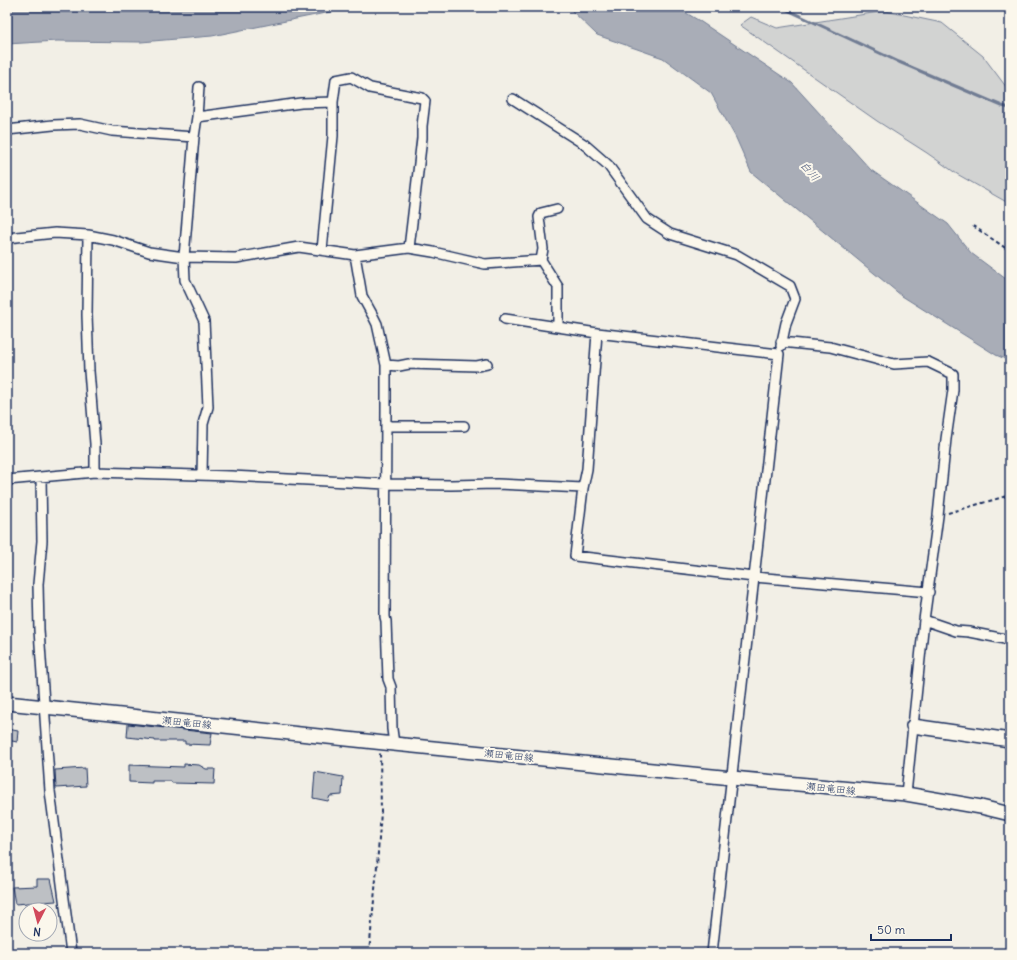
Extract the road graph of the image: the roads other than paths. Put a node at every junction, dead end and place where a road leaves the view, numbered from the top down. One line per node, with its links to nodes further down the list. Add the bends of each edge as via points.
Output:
1 (199, 87): 4 (street)
2 (513, 99): 18 (street, via 584,144 608,165 647,219 670,234 737,255 790,286 794,299)
3 (333, 102): 4 (street, via 301,103); 10 (street, via 336,80 351,77 370,88 422,98 425,101); 11 (street, via 333,136)
4 (197, 117): 6 (street)
5 (7, 130): 6 (street, via 80,124 112,131)
6 (194, 137): 13 (street)
7 (557, 209): 14 (street, via 541,213 539,217 543,249)
8 (88, 235): 9 (street, via 55,233); 13 (street, via 149,252); 24 (street, via 87,315)
9 (7, 238)
10 (409, 248): 12 (street); 14 (street, via 485,264)
11 (322, 250): 12 (street); 13 (street, via 299,248 236,258)
12 (355, 255): 21 (street, via 362,296 377,324)
13 (184, 257): 25 (street, via 185,280 204,321 208,407 203,424)
14 (541, 260): 16 (street, via 558,287)
15 (505, 319): 16 (street)
16 (558, 327): 17 (street)
17 (597, 332): 19 (street); 29 (street, via 587,469)
18 (782, 342): 19 (street); 31 (street, via 830,347 894,364 928,362 953,374)
19 (779, 354): 30 (street)
20 (488, 364): 21 (street)
21 (386, 365): 22 (street)
22 (386, 426): 23 (street); 28 (street)
23 (464, 426)
24 (95, 472): 25 (street); 26 (street)
25 (202, 475): 28 (street)
26 (41, 477): 27 (street); 35 (street, via 42,541 38,584)
27 (7, 480)
28 (386, 484): 29 (street, via 497,484); 38 (street, via 385,617)
29 (583, 488): 30 (street, via 575,556)
30 (754, 577): 31 (street); 39 (street)
31 (929, 592): 32 (street)
32 (924, 620): 33 (street, via 956,630); 36 (street)
33 (1010, 640)
34 (7, 703): 35 (main road, 瀬田竜田線)
35 (44, 706): 38 (main road, 瀬田竜田線); 42 (street, via 50,790)
36 (913, 726): 37 (main road); 40 (street)
37 (1010, 740)
38 (394, 744): 39 (main road, 瀬田竜田線)
39 (732, 778): 40 (main road, 瀬田竜田線); 43 (street)
40 (906, 794): 41 (main road, 瀬田竜田線)
41 (1010, 814)
42 (72, 953)
43 (712, 953)

